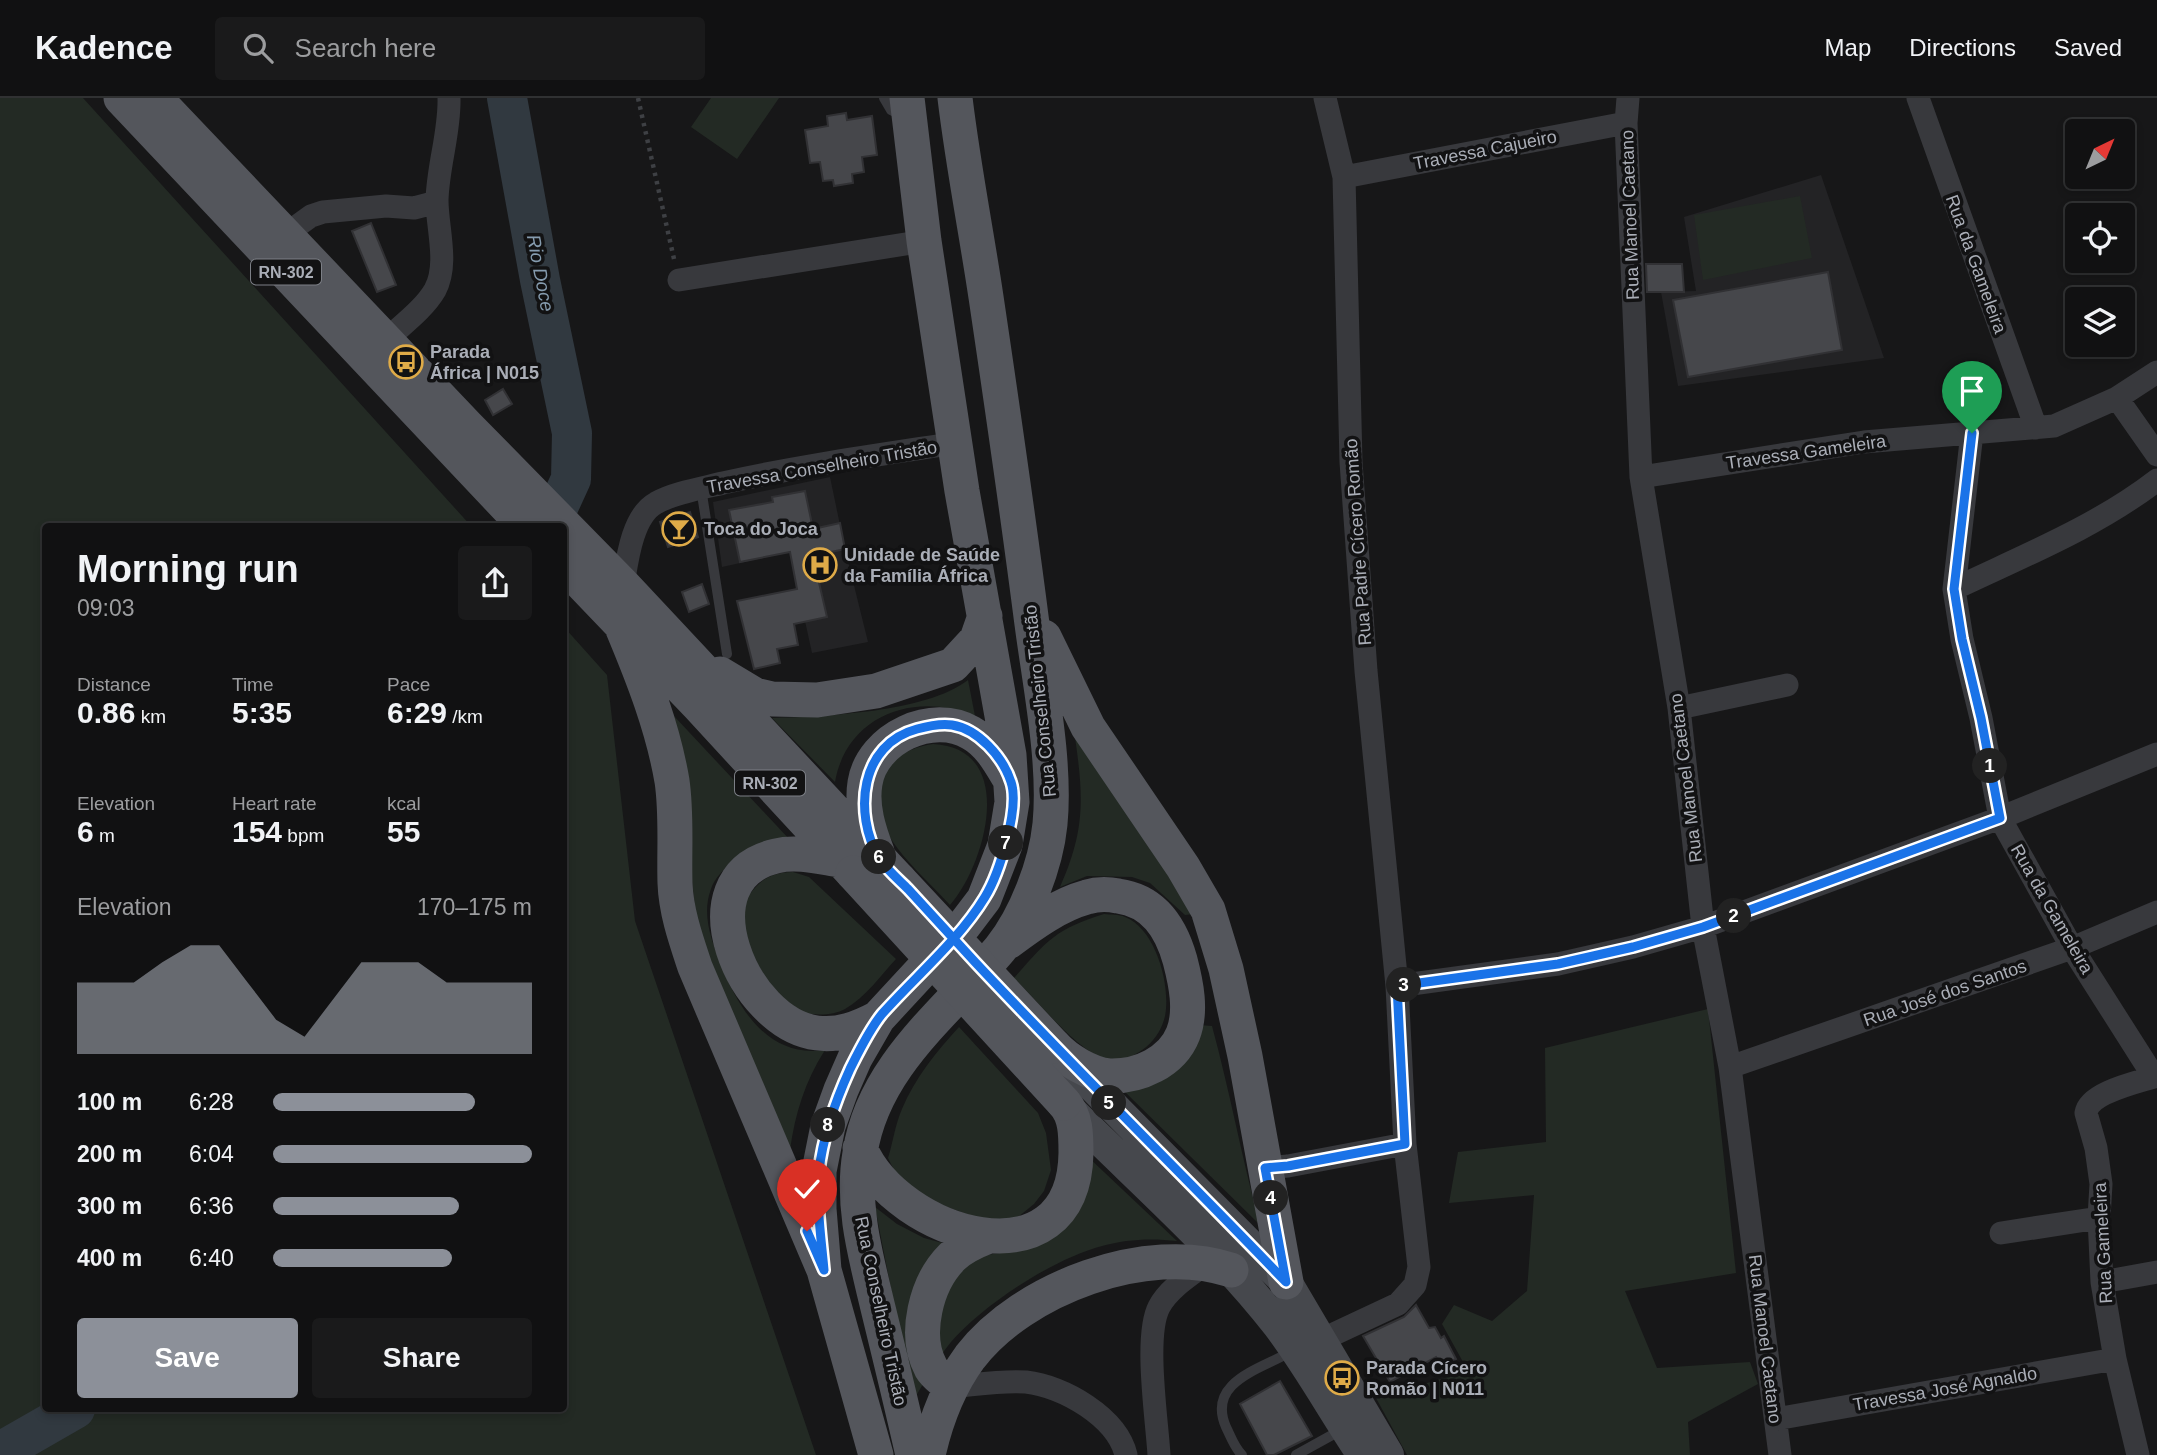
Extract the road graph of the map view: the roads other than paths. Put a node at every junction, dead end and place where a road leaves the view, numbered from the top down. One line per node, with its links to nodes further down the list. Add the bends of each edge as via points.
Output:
1 (121, 98): 21 (main road, RN-302)
2 (155, 98): 13 (main road, RN-302)
3 (449, 98): 12 (street)
4 (884, 98): 9 (lane, via 891,110)
5 (1325, 98): 11 (street, Rua Padre Cícero Romão)
6 (1628, 98): 10 (street, Rua Manoel Caetano)
7 (1918, 98): 19 (street, Rua da Gameleira)
8 (956, 99): 33 (main road, Rua Conselheiro Tristão)
9 (909, 109): 14 (main road, Rua Conselheiro Tristão)
10 (1626, 123): 11 (street, Travessa Cajueiro); 24 (street, Rua Manoel Caetano)
11 (1344, 177): 47 (street, Rua Padre Cícero Romão, via 1352,476)
12 (437, 202): 13 (street, via 414,208 323,212); 16 (street, via 440,278 425,303)
13 (286, 234): 16 (main road, RN-302)
14 (924, 241): 15 (street); 22 (main road, Rua Conselheiro Tristão)
15 (679, 281)
16 (386, 340): 21 (main road, RN-302)
17 (2157, 372): 18 (street)
18 (2117, 398): 19 (street, via 2054,426); 23 (street)
19 (2036, 428): 20 (street)
20 (1972, 433): 24 (street, Travessa Gameleira, via 1864,442); 32 (street, Rua da Gameleira)
21 (463, 441): 27 (main road, RN-302); 28 (main road, RN-302)
22 (956, 443): 26 (street, Travessa Conselheiro Tristão); 34 (main road, Rua Conselheiro Tristão)
23 (2157, 455)
24 (1641, 477): 38 (street, Rua Manoel Caetano)
25 (2157, 480): 32 (street, via 2069,534)
26 (701, 488): 31 (street, Travessa Conselheiro Tristão, via 654,503 641,519); 36 (lane)
27 (523, 523)
28 (547, 523)
29 (567, 543): 31 (main road, RN-302)
30 (567, 566): 31 (main road, RN-302)
31 (609, 584): 35 (main road, RN-302)
32 (1954, 589): 41 (street, Rua da Gameleira)
33 (1030, 605): 45 (main road, Rua Conselheiro Tristão, via 1049,761 1051,820 1038,878); 55 (main road, via 1088,727 1208,910 1245,1056)
34 (985, 616): 35 (main road, via 977,639 953,665 876,691 817,700 755,695); 40 (main road, Rua Conselheiro Tristão)
35 (635, 621): 42 (main road, RN-302, via 699,706); 42 (main road, RN-302, via 742,712); 60 (main road, via 639,668 666,752 676,814 675,886 682,927)
36 (727, 654)
37 (1787, 685): 38 (street)
38 (1679, 708): 44 (street, Rua Manoel Caetano)
39 (2157, 754): 41 (street)
40 (1012, 783): 42 (main road, via 982,740 953,725 922,728 892,740 879,754 865,783); 48 (main road, Rua Conselheiro Tristão, via 1005,845 984,899)
41 (2000, 818): 44 (street); 46 (street, Rua da Gameleira)
42 (868, 868): 48 (main road, via 793,853 760,861 734,884 727,904 728,926 754,993 778,1016 817,1033 856,1030); 49 (main road, RN-302, bridge); 52 (main road, RN-302, bridge)
43 (2157, 912): 46 (street, Rua José dos Santos)
44 (1703, 927): 47 (street, via 1558,964); 50 (street, Rua Manoel Caetano)
45 (1003, 946): 49 (main road, via 1062,906 1107,894 1148,906 1174,940 1188,1015 1176,1048 1140,1071 1107,1076); 54 (main road, Rua Conselheiro Tristão, via 893,1071 877,1097)
46 (2073, 948): 50 (street, Rua José dos Santos); 51 (street, Rua da Gameleira)
47 (1397, 986): 53 (street, Rua Padre Cícero Romão)
48 (878, 1018): 60 (main road, Rua Conselheiro Tristão, via 855,1058 828,1126 819,1171)
49 (1056, 1049): 62 (main road, RN-302)
50 (1730, 1067): 67 (street, Rua Manoel Caetano)
51 (2156, 1076): 56 (street, Rua Gameleira, via 2109,1091 2087,1107 2101,1184)
52 (1068, 1108): 58 (main road, via 1076,1160 1063,1204 1049,1222 1029,1233); 59 (main road, RN-302)
53 (1405, 1144): 55 (street); 64 (street, Rua Padre Cícero Romão, via 1419,1267 1415,1285 1398,1304)
54 (860, 1148): 58 (main road, via 878,1178 909,1207 949,1227); 70 (main road, Rua Conselheiro Tristão, via 857,1182 863,1241)
55 (1265, 1168): 62 (main road)
56 (2099, 1218): 57 (street); 63 (street, Rua Gameleira)
57 (2001, 1233)
58 (989, 1236): 66 (main road, via 951,1258 937,1278 924,1313 922,1342 932,1369)
59 (1219, 1266): 64 (main road, RN-302, via 1279,1326); 66 (main road, via 1155,1261 1112,1270 1040,1299 986,1338); 73 (street, via 1167,1295 1158,1309 1152,1333)
60 (824, 1270): 69 (main road)
61 (2157, 1272): 63 (street)
62 (1281, 1277): 64 (main road, RN-302)
63 (2102, 1282): 65 (street, Rua Gameleira)
64 (1307, 1345): 68 (main road, RN-302); 74 (lane, via 1233,1383 1224,1393 1222,1417); 77 (main road, RN-302)
65 (2115, 1359): 67 (street, Travessa José Agnaldo); 79 (street, Rua Gameleira)
66 (950, 1387): 71 (main road); 72 (street, via 1026,1382 1065,1394 1111,1426)
67 (1776, 1419): 78 (street, Rua Manoel Caetano)
68 (1345, 1428): 75 (lane); 76 (main road, RN-302)
69 (876, 1455)
70 (913, 1455)
71 (928, 1455)
72 (1126, 1455)
73 (1159, 1455)
74 (1242, 1455)
75 (1296, 1455)
76 (1363, 1455)
77 (1388, 1455)
78 (1780, 1455)
79 (2138, 1455)

